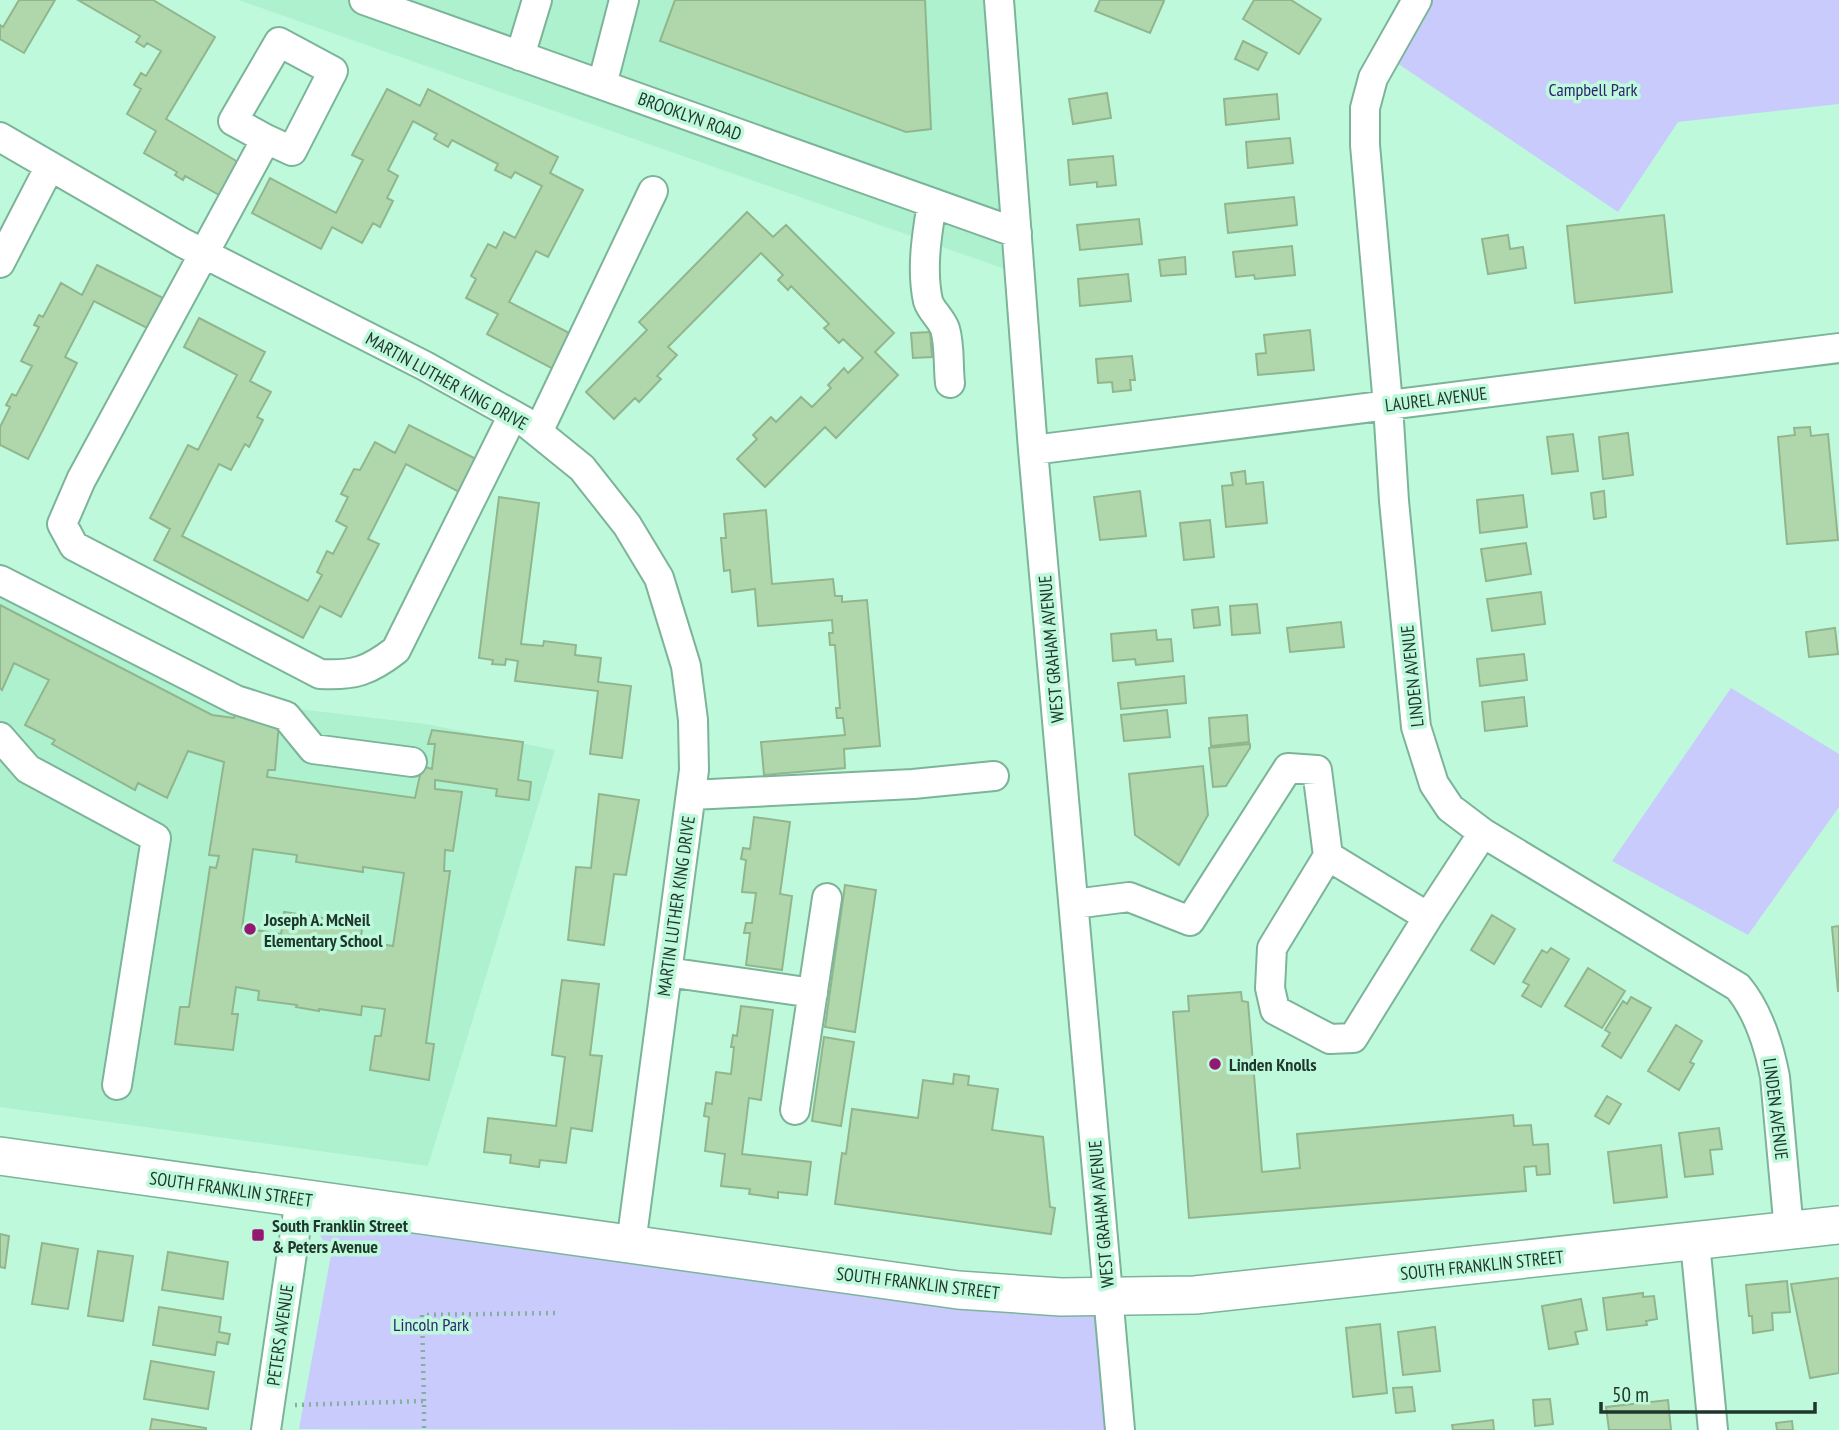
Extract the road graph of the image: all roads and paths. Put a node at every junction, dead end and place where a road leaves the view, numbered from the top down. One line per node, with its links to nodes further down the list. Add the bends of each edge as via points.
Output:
1 (364, 0): 6 (street, BROOKLYN ROAD)
2 (537, 0): 6 (street)
3 (624, 0): 7 (street)
4 (999, 0): 13 (street, WEST GRAHAM AVENUE)
5 (1417, 0): 18 (street, LINDEN AVENUE, via 1373,78 1365,108)
6 (520, 56): 7 (street, BROOKLYN ROAD)
7 (602, 85): 12 (street, BROOKLYN ROAD)
8 (0, 137): 10 (street, MARTIN LUTHER KING DRIVE)
9 (266, 139): 14 (street)
10 (50, 166): 14 (street, MARTIN LUTHER KING DRIVE); 15 (street)
11 (653, 191): 20 (street)
12 (932, 203): 13 (street, BROOKLYN ROAD); 17 (street, via 926,237 928,296 946,332)
13 (1017, 233): 21 (street, WEST GRAHAM AVENUE)
14 (204, 254): 19 (street, MARTIN LUTHER KING DRIVE); 19 (street, via 81,480 62,524 74,546 320,674 346,675 374,667 396,650)
15 (0, 262)
16 (1839, 348): 18 (street, LAUREL AVENUE)
17 (950, 383)
18 (1388, 405): 21 (street, LAUREL AVENUE); 27 (street, LINDEN AVENUE, via 1416,727 1434,784 1450,808)
19 (513, 415): 20 (street, MARTIN LUTHER KING DRIVE)
20 (538, 432): 26 (street, MARTIN LUTHER KING DRIVE, via 599,487 659,578 686,666 694,720)
21 (1033, 450): 30 (street, WEST GRAHAM AVENUE)
22 (0, 580): 24 (street, via 236,700 286,716 313,749)
23 (0, 737): 34 (street, via 28,769 156,838)
24 (412, 762)
25 (994, 776): 26 (street, via 913,785)
26 (691, 795): 32 (street, MARTIN LUTHER KING DRIVE)
27 (1483, 833): 31 (street); 39 (street, LINDEN AVENUE, via 1738,987 1749,1000 1772,1058)
28 (1328, 856): 30 (street, via 1317,770 1288,768 1190,921 1129,897); 31 (street); 31 (street, via 1272,948 1270,988 1275,1010 1330,1039 1353,1038)
29 (827, 898): 33 (street)
30 (1074, 904): 42 (street, WEST GRAHAM AVENUE)
31 (1428, 917)
32 (667, 972): 33 (street); 41 (street, MARTIN LUTHER KING DRIVE)
33 (813, 993): 35 (street)
34 (117, 1085)
35 (795, 1110)
36 (0, 1156): 37 (main road, SOUTH FRANKLIN STREET)
37 (300, 1199): 41 (main road, SOUTH FRANKLIN STREET); 45 (street, PETERS AVENUE)
38 (1839, 1225): 39 (main road, SOUTH FRANKLIN STREET)
39 (1789, 1231): 40 (main road, SOUTH FRANKLIN STREET)
40 (1695, 1242): 42 (main road, SOUTH FRANKLIN STREET, via 1195,1295); 48 (street)
41 (631, 1244): 42 (main road, SOUTH FRANKLIN STREET, via 958,1290)
42 (1109, 1297): 47 (street, WEST GRAHAM AVENUE)
43 (556, 1313): 44 (path, via 422,1315)
44 (424, 1401): 45 (path); 46 (path)
45 (268, 1418)
46 (424, 1430)
47 (1120, 1430)
48 (1713, 1430)

